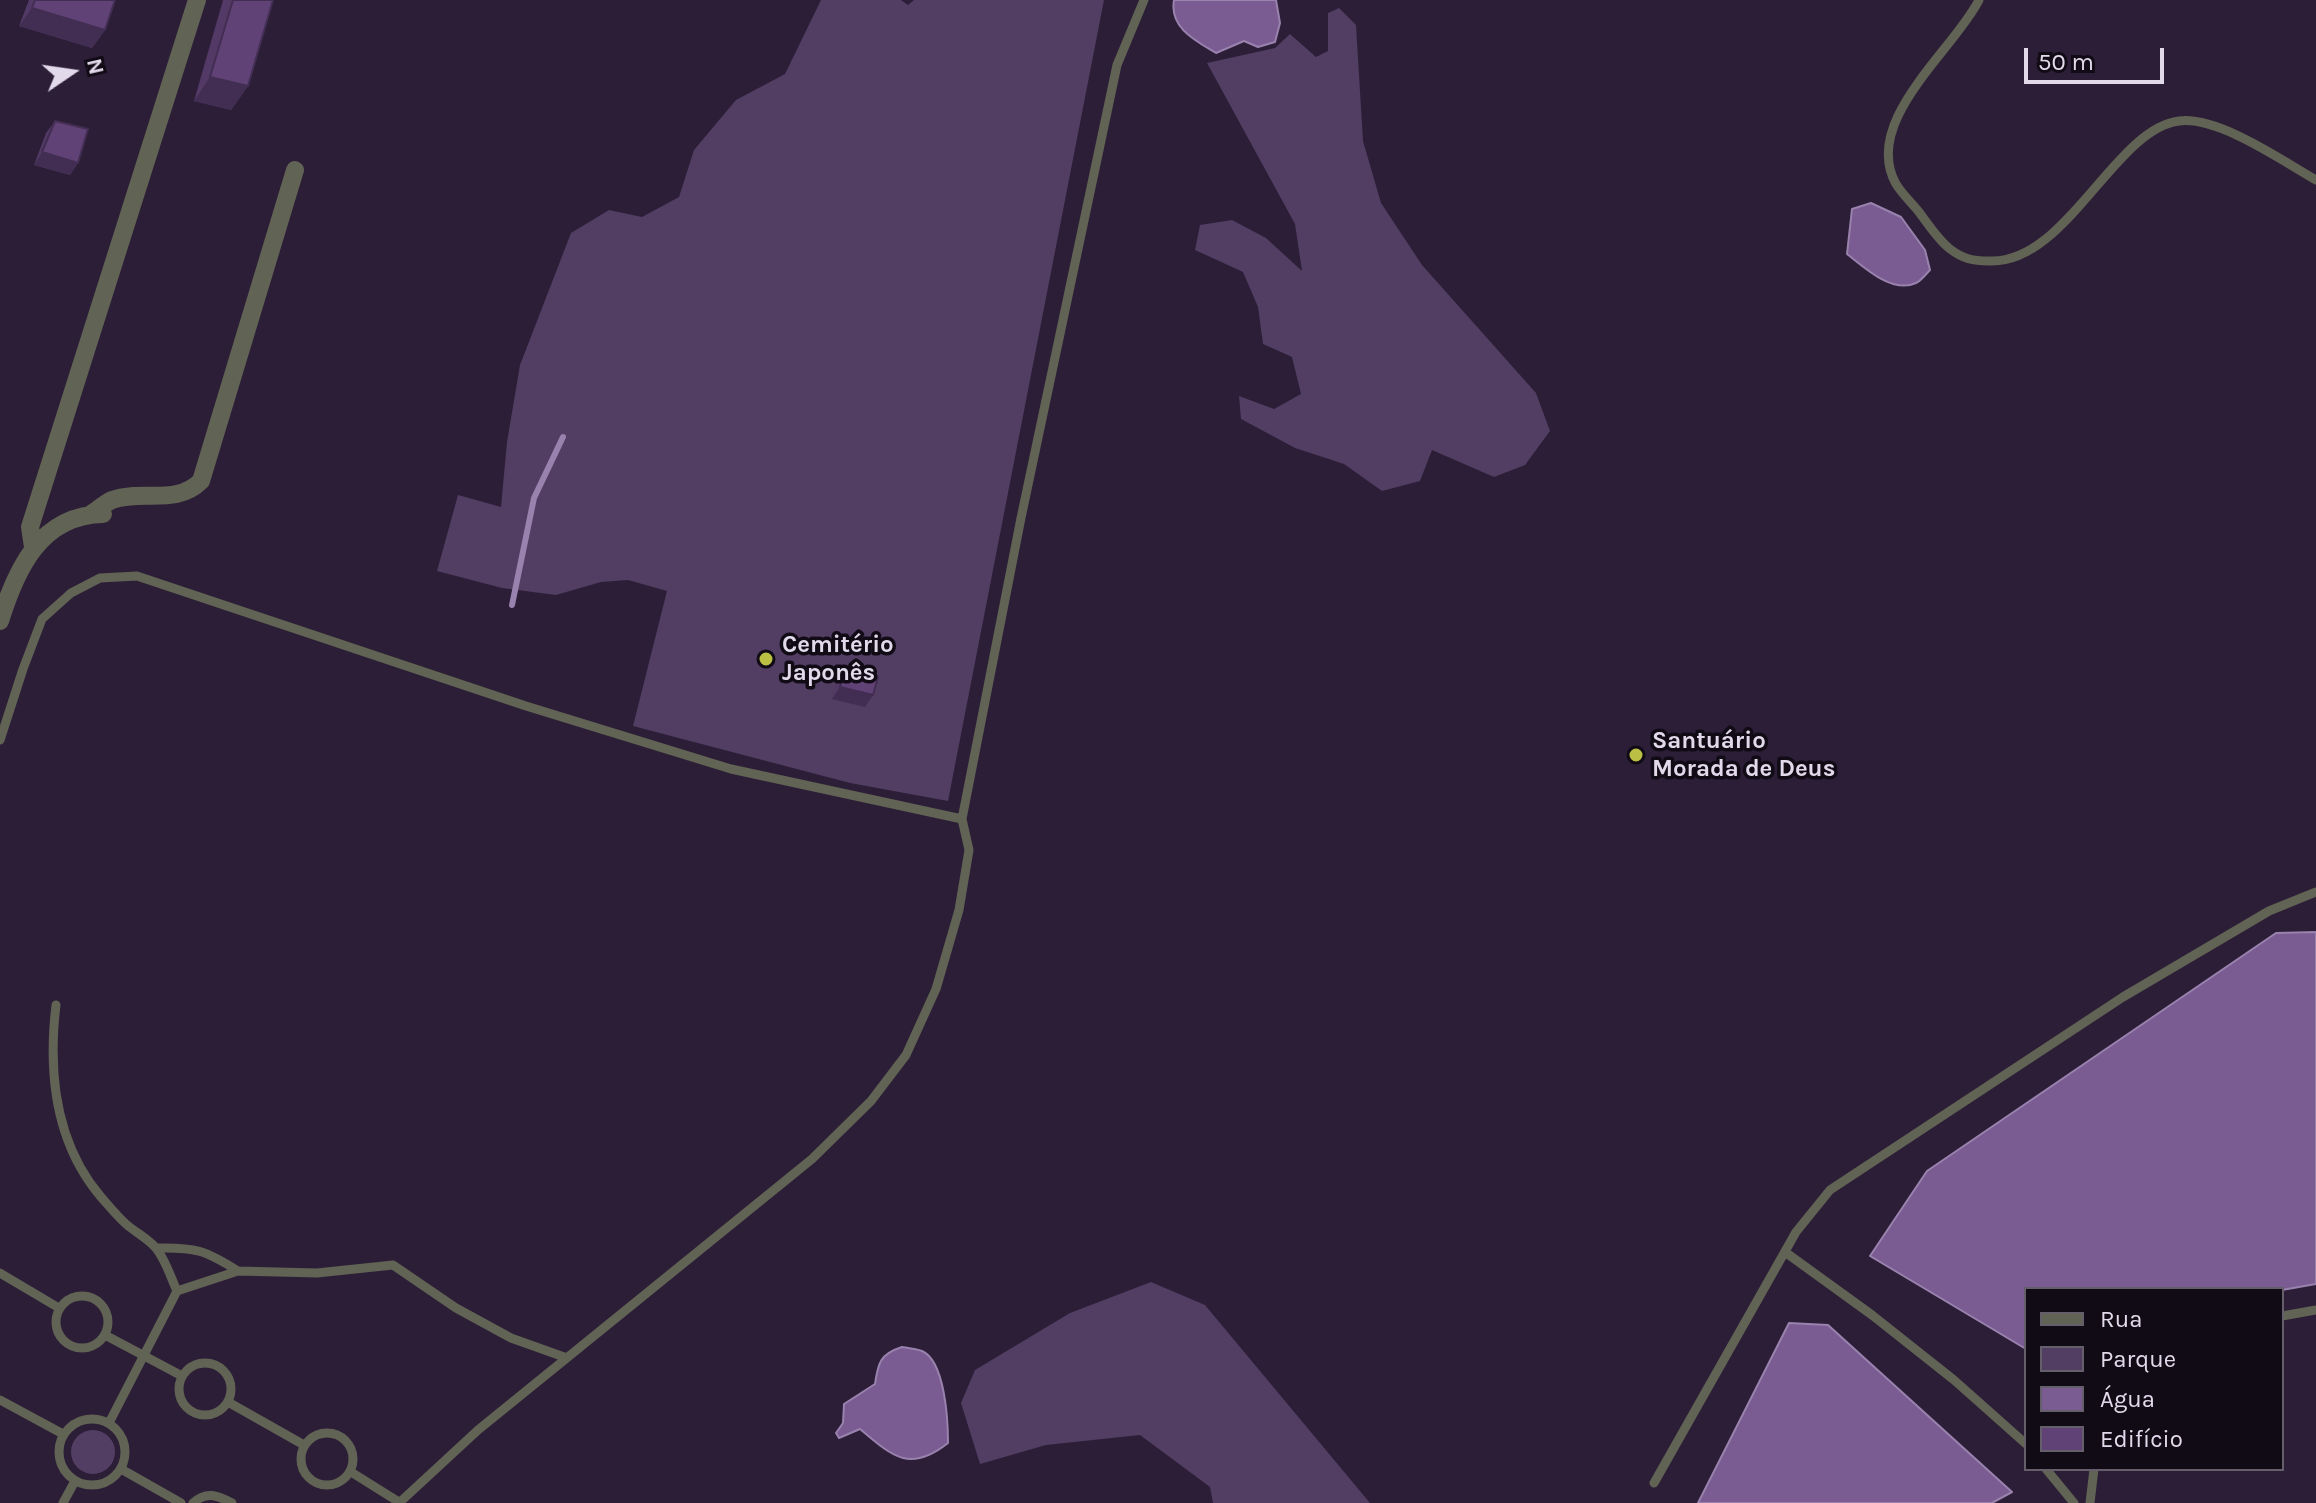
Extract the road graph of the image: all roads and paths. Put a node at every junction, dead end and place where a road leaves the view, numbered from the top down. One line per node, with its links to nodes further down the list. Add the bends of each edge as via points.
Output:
1 (197, 0): 6 (street, via 30,527)
2 (1144, 0): 9 (lane, via 1117,65)
3 (1979, 0): 5 (lane, via 1894,122 1888,154 1895,182 1947,248 1967,260 1997,262 2024,254 2056,230 2151,132 2175,121 2199,120 2225,130)
4 (295, 170): 6 (street, via 201,481 183,494 109,501 101,514 73,520)
5 (2316, 180)
6 (33, 547): 7 (street)
7 (0, 621)
8 (0, 740): 9 (lane, via 42,619 71,593 100,578 137,576 731,769)
9 (962, 819): 22 (lane, via 969,850 959,910 936,989 906,1055 871,1101 812,1159)
10 (2316, 892): 13 (lane, via 2269,911 2123,997 1830,1190)
11 (56, 1005): 12 (lane, via 53,1084 67,1136 98,1194)
12 (156, 1248): 14 (lane, via 209,1253); 16 (lane)
13 (1785, 1252): 28 (lane, via 1895,1333); 35 (lane)
14 (238, 1271): 16 (lane); 22 (lane, via 317,1273 393,1265 511,1338)
15 (0, 1273): 17 (lane)
16 (177, 1291): 21 (lane)
17 (59, 1308): 20 (lane, via 72,1297 88,1296 102,1304 109,1319); 20 (lane, via 56,1324 63,1340 77,1348 93,1346)
18 (2316, 1310): 19 (lane)
19 (2284, 1316)
20 (105, 1335): 21 (lane)
21 (144, 1355): 23 (lane); 26 (lane)
22 (567, 1358): 40 (lane)
23 (182, 1376): 25 (lane, via 179,1392 185,1407 199,1415 216,1413); 25 (lane, via 194,1364 210,1363 224,1371 231,1386)
24 (0, 1400): 27 (lane)
25 (228, 1402): 29 (lane)
26 (109, 1423): 27 (lane, via 92,1418 75,1422); 30 (lane, via 121,1435)
27 (63, 1434): 34 (lane, via 58,1451 62,1468)
28 (2024, 1442)
29 (304, 1445): 33 (lane, via 317,1434 333,1433 347,1441 354,1456); 33 (lane, via 304,1469 322,1485 338,1483)
30 (121, 1469): 34 (lane, via 108,1481); 37 (lane)
31 (2048, 1471): 41 (lane)
32 (2094, 1471): 42 (lane)
33 (351, 1472): 40 (lane)
34 (75, 1481): 36 (lane)
35 (1654, 1483)
36 (63, 1503)
37 (181, 1503)
38 (193, 1503): 39 (lane, via 201,1496 217,1495)
39 (232, 1503)
40 (399, 1503)
41 (2074, 1503)
42 (2090, 1503)

